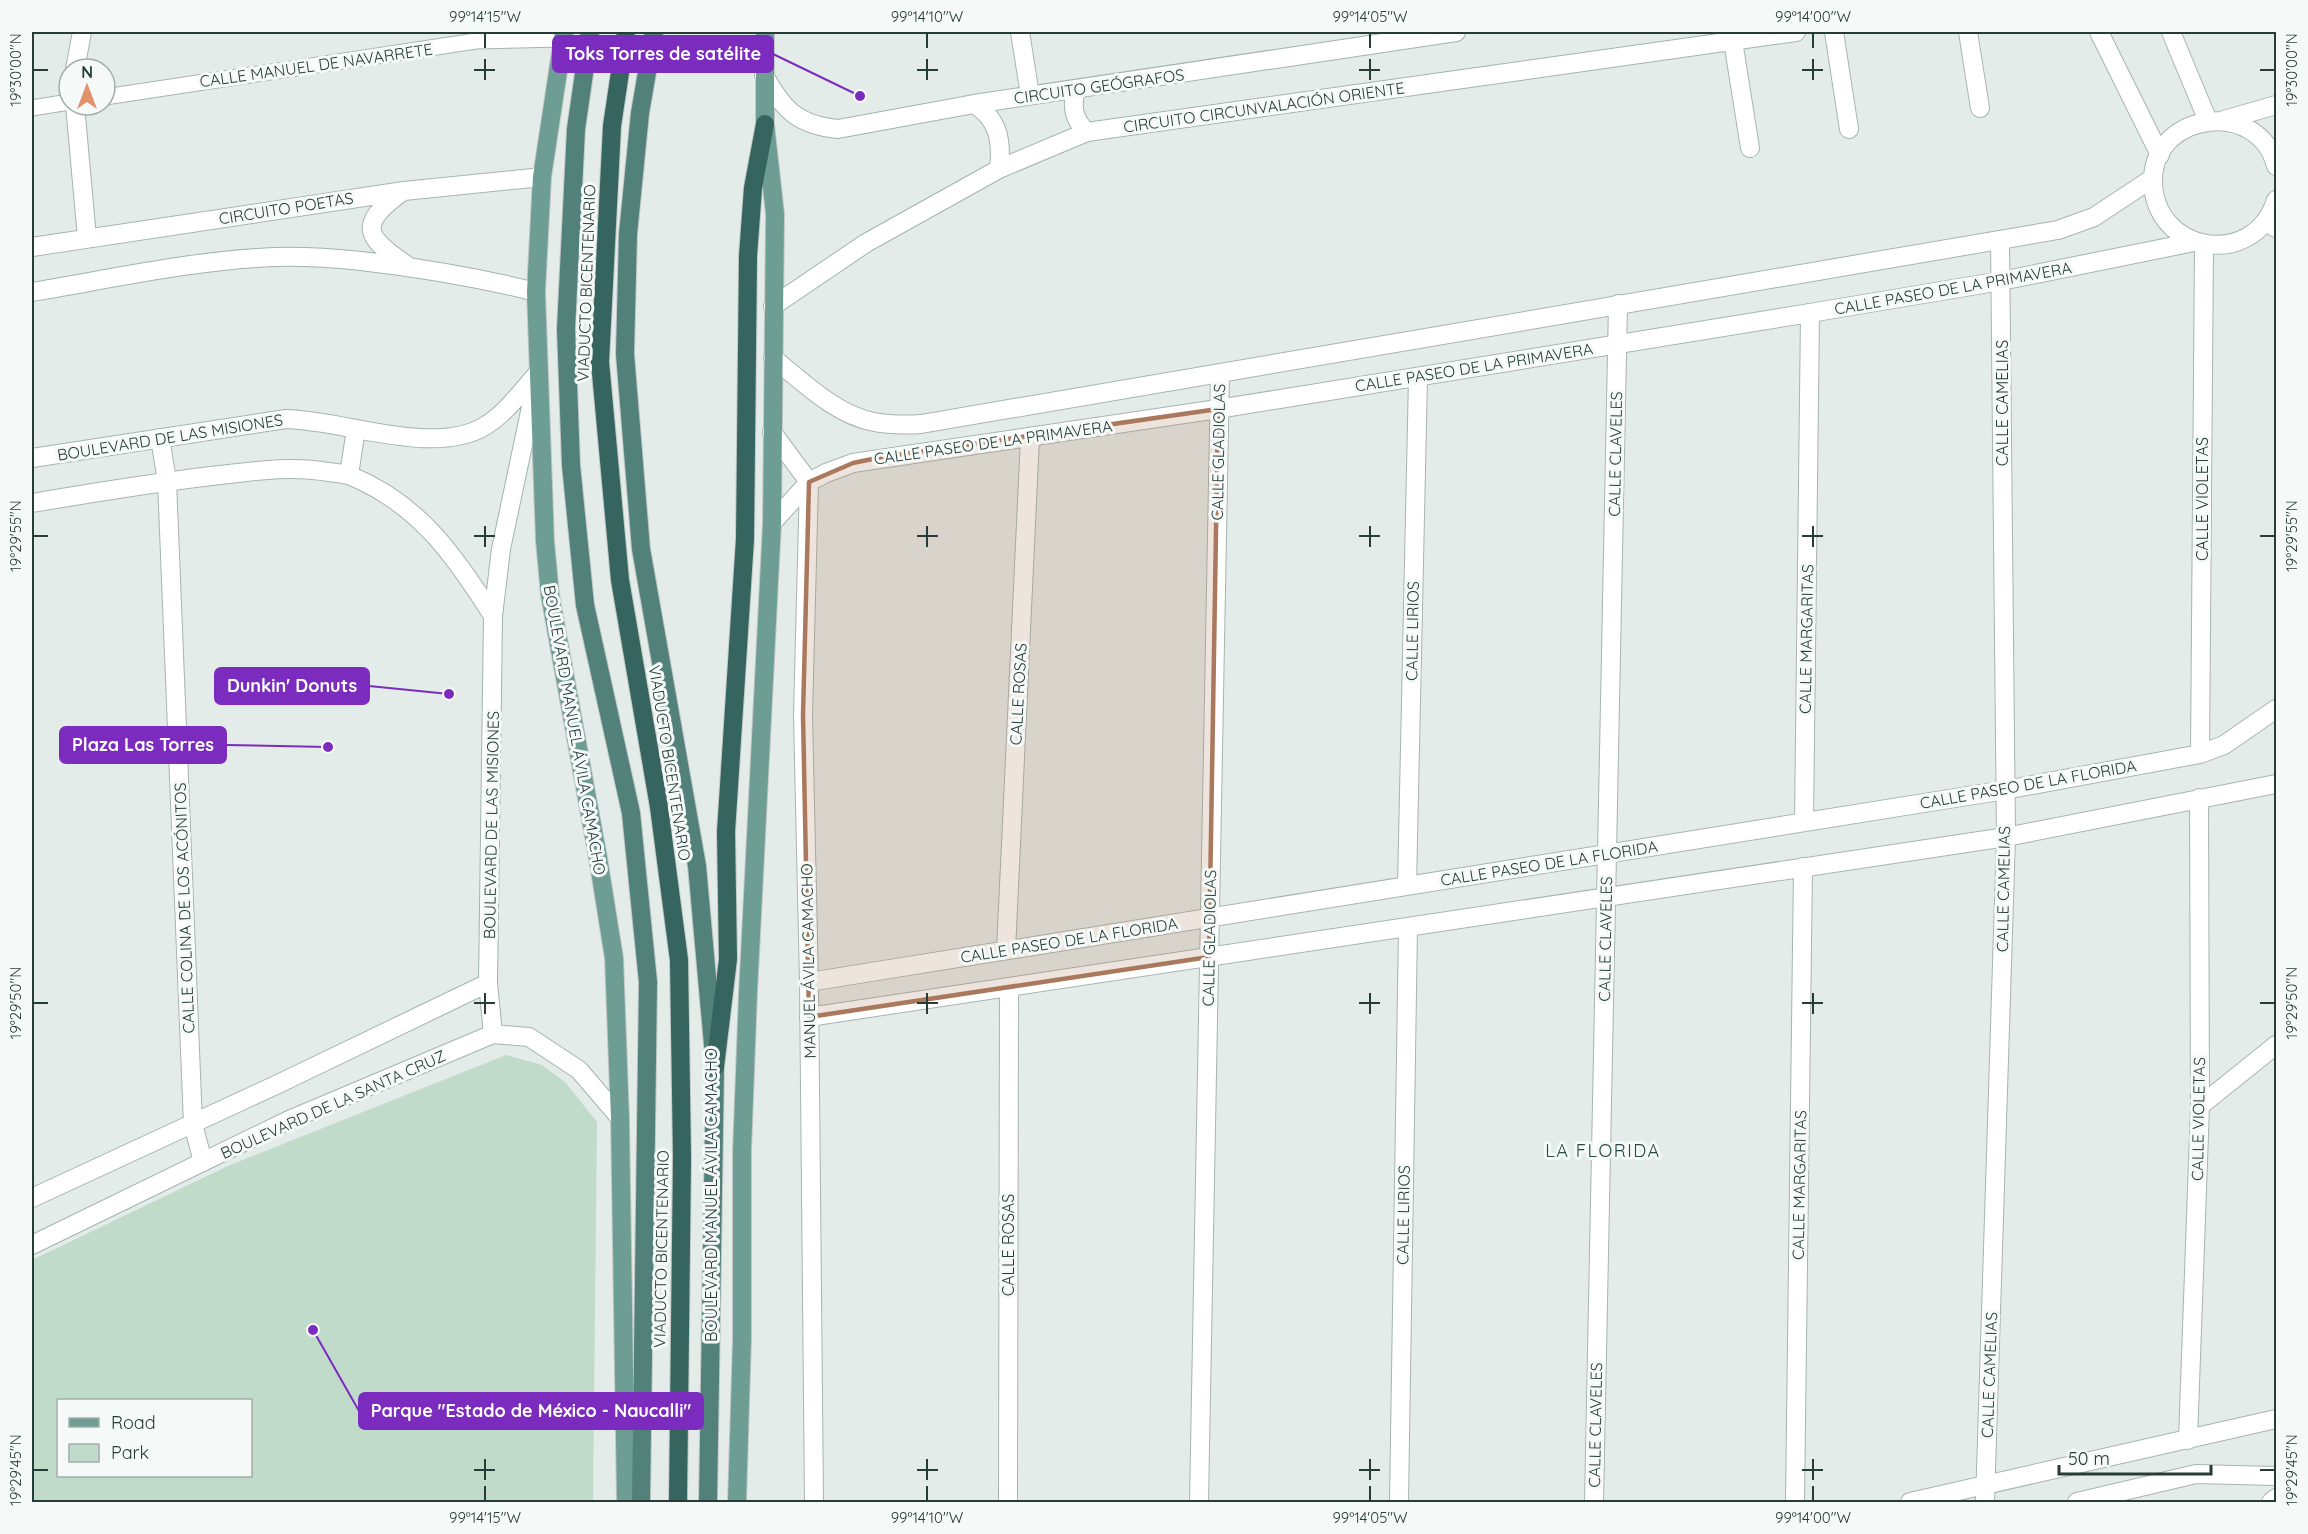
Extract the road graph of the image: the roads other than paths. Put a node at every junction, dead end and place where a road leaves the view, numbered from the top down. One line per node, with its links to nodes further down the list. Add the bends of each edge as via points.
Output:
1 (82, 32): 16 (street)
2 (590, 32): 102 (highway, BOULEVARD MANUEL ÁVILA CAMACHO, via 576,129 566,329 571,465 585,605 631,813 648,982)
3 (626, 32): 103 (highway, VIADUCTO BICENTENARIO, via 612,126 600,362 620,580 659,807 679,960 682,1158)
4 (654, 32): 89 (highway, BOULEVARD MANUEL ÁVILA CAMACHO, via 640,113 628,234 625,354 641,549 697,866)
5 (765, 32): 17 (main road, BOULEVARD MANUEL ÁVILA CAMACHO)
6 (1020, 32): 20 (street)
7 (1452, 32): 18 (street, CIRCUITO GEÓGRAFOS)
8 (1796, 32): 15 (street, CIRCUITO CIRCUNVALACIÓN ORIENTE)
9 (1834, 32): 29 (street)
10 (1968, 32): 25 (street)
11 (2099, 32): 32 (street)
12 (2170, 32): 27 (street)
13 (563, 35): 14 (street, CALLE MANUEL DE NAVARRETE); 35 (main road, BOULEVARD MANUEL ÁVILA CAMACHO)
14 (476, 36): 19 (street, CALLE MANUEL DE NAVARRETE)
15 (1733, 41): 30 (street, CIRCUITO CIRCUNVALACIÓN ORIENTE); 31 (street)
16 (77, 57)
17 (764, 75): 22 (street, CIRCUITO GEÓGRAFOS, via 794,115 818,127 861,126); 28 (main road, BOULEVARD MANUEL ÁVILA CAMACHO)
18 (1076, 90): 20 (street, CIRCUITO GEÓGRAFOS); 30 (street, via 1074,113)
19 (117, 95)
20 (1030, 95): 22 (street, CIRCUITO GEÓGRAFOS)
21 (57, 104): 24 (street)
22 (974, 104): 34 (street, via 997,128 1001,146)
23 (2277, 105): 27 (street)
24 (32, 108)
25 (1980, 108)
26 (76, 117): 40 (street)
27 (2215, 121): 32 (street, via 2180,132); 33 (street, via 2249,129 2269,148)
28 (765, 124): 49 (main road, BOULEVARD MANUEL ÁVILA CAMACHO, via 775,214); 89 (highway, via 753,189 748,256 745,539 726,832 728,958)
29 (1849, 129)
30 (1087, 132): 34 (street, CIRCUITO CIRCUNVALACIÓN ORIENTE)
31 (1750, 148)
32 (2160, 155): 36 (street)
33 (2277, 166)
34 (999, 169): 49 (street, CIRCUITO CIRCUNVALACIÓN ORIENTE, via 866,243)
35 (542, 177): 37 (street, CIRCUITO POETAS); 47 (main road, BOULEVARD MANUEL ÁVILA CAMACHO)
36 (2153, 178): 41 (street, CALLE PASEO DE LA PRIMAVERA, via 2094,217 2058,230); 42 (street, via 2155,198 2163,217 2176,231)
37 (404, 190): 40 (street, CIRCUITO POETAS); 44 (street, via 377,211 372,230 378,245)
38 (2277, 200): 39 (street)
39 (2271, 225): 42 (street, CALLE PASEO DE LA PRIMAVERA, via 2238,242 2221,246)
40 (87, 238): 43 (street, CIRCUITO POETAS)
41 (2000, 240): 45 (street, CALLE CAMELIAS); 48 (street, CALLE PASEO DE LA PRIMAVERA)
42 (2199, 243): 45 (street, CALLE PASEO DE LA PRIMAVERA); 69 (street, CALLE VIOLETAS)
43 (32, 246)
44 (408, 266): 46 (street, via 276,257); 47 (street, via 468,275)
45 (2001, 281): 50 (street, CALLE PASEO DE LA PRIMAVERA); 71 (street, CALLE CAMELIAS)
46 (32, 291)
47 (536, 292): 53 (main road, BOULEVARD MANUEL ÁVILA CAMACHO)
48 (1618, 304): 51 (street, CALLE CLAVELES); 54 (street, CALLE PASEO DE LA PRIMAVERA)
49 (773, 306): 52 (main road, BOULEVARD MANUEL ÁVILA CAMACHO)
50 (1810, 313): 51 (street, CALLE PASEO DE LA PRIMAVERA); 73 (street, CALLE MARGARITAS)
51 (1617, 344): 55 (street, CALLE PASEO DE LA PRIMAVERA); 75 (street, CALLE CLAVELES)
52 (773, 358): 54 (street, CALLE PASEO DE LA PRIMAVERA, via 843,410 872,422 897,425); 58 (main road, BOULEVARD MANUEL ÁVILA CAMACHO)
53 (538, 372): 57 (street, BOULEVARD DE LAS MISIONES, via 501,414 483,427 459,436 428,439); 67 (street, BOULEVARD DE LAS MISIONES, via 501,549); 91 (main road, BOULEVARD MANUEL ÁVILA CAMACHO, via 550,595 614,957)
54 (1220, 374): 56 (street, CALLE GLADIOLAS)
55 (1418, 377): 56 (street, CALLE PASEO DE LA PRIMAVERA); 77 (street, CALLE LIRIOS)
56 (1218, 409): 60 (street, CALLE PASEO DE LA PRIMAVERA); 79 (street, CALLE GLADIOLAS)
57 (356, 429): 59 (street, BOULEVARD DE LAS MISIONES, via 310,419 286,419); 62 (street)
58 (772, 432): 64 (street); 66 (main road, BOULEVARD MANUEL ÁVILA CAMACHO)
59 (160, 438): 61 (street, BOULEVARD DE LAS MISIONES); 63 (street, CALLE COLINA DE LOS ACÓNITOS)
60 (1030, 438): 64 (street, CALLE PASEO DE LA PRIMAVERA, via 853,463); 81 (street, CALLE ROSAS)
61 (32, 458)
62 (349, 475): 63 (street, via 282,468); 67 (street, via 418,517 459,563)
63 (167, 481): 65 (street); 92 (street, CALLE COLINA DE LOS ACÓNITOS)
64 (809, 482): 66 (street, CALLE PASEO DE LA PRIMAVERA); 83 (street, MANUEL ÁVILA CAMACHO, via 803,714)
65 (32, 503)
66 (772, 523): 105 (main road, BOULEVARD MANUEL ÁVILA CAMACHO, via 742,1151)
67 (494, 616): 84 (street, BOULEVARD DE LAS MISIONES)
68 (2277, 709): 69 (street, CALLE PASEO DE LA FLORIDA, via 2224,745)
69 (2200, 754): 71 (street, CALLE PASEO DE LA FLORIDA)
70 (2277, 784): 72 (street)
71 (2005, 790): 73 (street, CALLE PASEO DE LA FLORIDA); 74 (street, CALLE CAMELIAS)
72 (2199, 798): 74 (street); 90 (street, CALLE VIOLETAS)
73 (1804, 822): 75 (street, CALLE PASEO DE LA FLORIDA)
74 (2006, 837): 76 (street); 99 (street, CALLE CAMELIAS)
75 (1607, 854): 77 (street, CALLE PASEO DE LA FLORIDA); 78 (street, CALLE CLAVELES)
76 (1803, 867): 78 (street); 111 (street, CALLE MARGARITAS)
77 (1407, 886): 79 (street, CALLE PASEO DE LA FLORIDA)
78 (1606, 897): 80 (street); 110 (street, CALLE CLAVELES)
79 (1209, 918): 81 (street, CALLE PASEO DE LA FLORIDA); 82 (street, CALLE GLADIOLAS)
80 (1408, 927): 82 (street); 109 (street, CALLE LIRIOS)
81 (1006, 950): 83 (street, CALLE PASEO DE LA FLORIDA)
82 (1209, 957): 85 (street); 108 (street, CALLE GLADIOLAS)
83 (809, 982): 86 (street, MANUEL ÁVILA CAMACHO)
84 (488, 983): 87 (street, BOULEVARD DE LAS MISIONES); 92 (street)
85 (1009, 987): 86 (street); 107 (street, CALLE ROSAS)
86 (809, 1017): 106 (street, MANUEL ÁVILA CAMACHO)
87 (494, 1034): 91 (street, BOULEVARD DE LA SANTA CRUZ, via 530,1037 579,1070); 93 (street, BOULEVARD DE LA SANTA CRUZ, via 289,1120)
88 (2277, 1046): 90 (street)
89 (715, 1067): 104 (highway, BOULEVARD MANUEL ÁVILA CAMACHO)
90 (2200, 1106): 97 (street, CALLE VIOLETAS)
91 (620, 1118): 101 (main road, BOULEVARD MANUEL ÁVILA CAMACHO)
92 (193, 1124): 93 (street, CALLE COLINA DE LOS ACÓNITOS); 94 (street)
93 (203, 1162): 95 (street, BOULEVARD DE LA SANTA CRUZ)
94 (32, 1198)
95 (32, 1245)
96 (2277, 1419): 97 (street)
97 (2188, 1440): 99 (street)
98 (2277, 1476): 113 (street, via 2196,1474)
99 (1985, 1495): 112 (street)
100 (2277, 1498): 114 (street)
101 (627, 1503)
102 (640, 1503)
103 (678, 1503)
104 (708, 1503)
105 (737, 1503)
106 (814, 1503)
107 (1008, 1503)
108 (1199, 1503)
109 (1399, 1503)
110 (1594, 1503)
111 (1796, 1503)
112 (1910, 1503)
113 (2077, 1503)
114 (2271, 1503)

